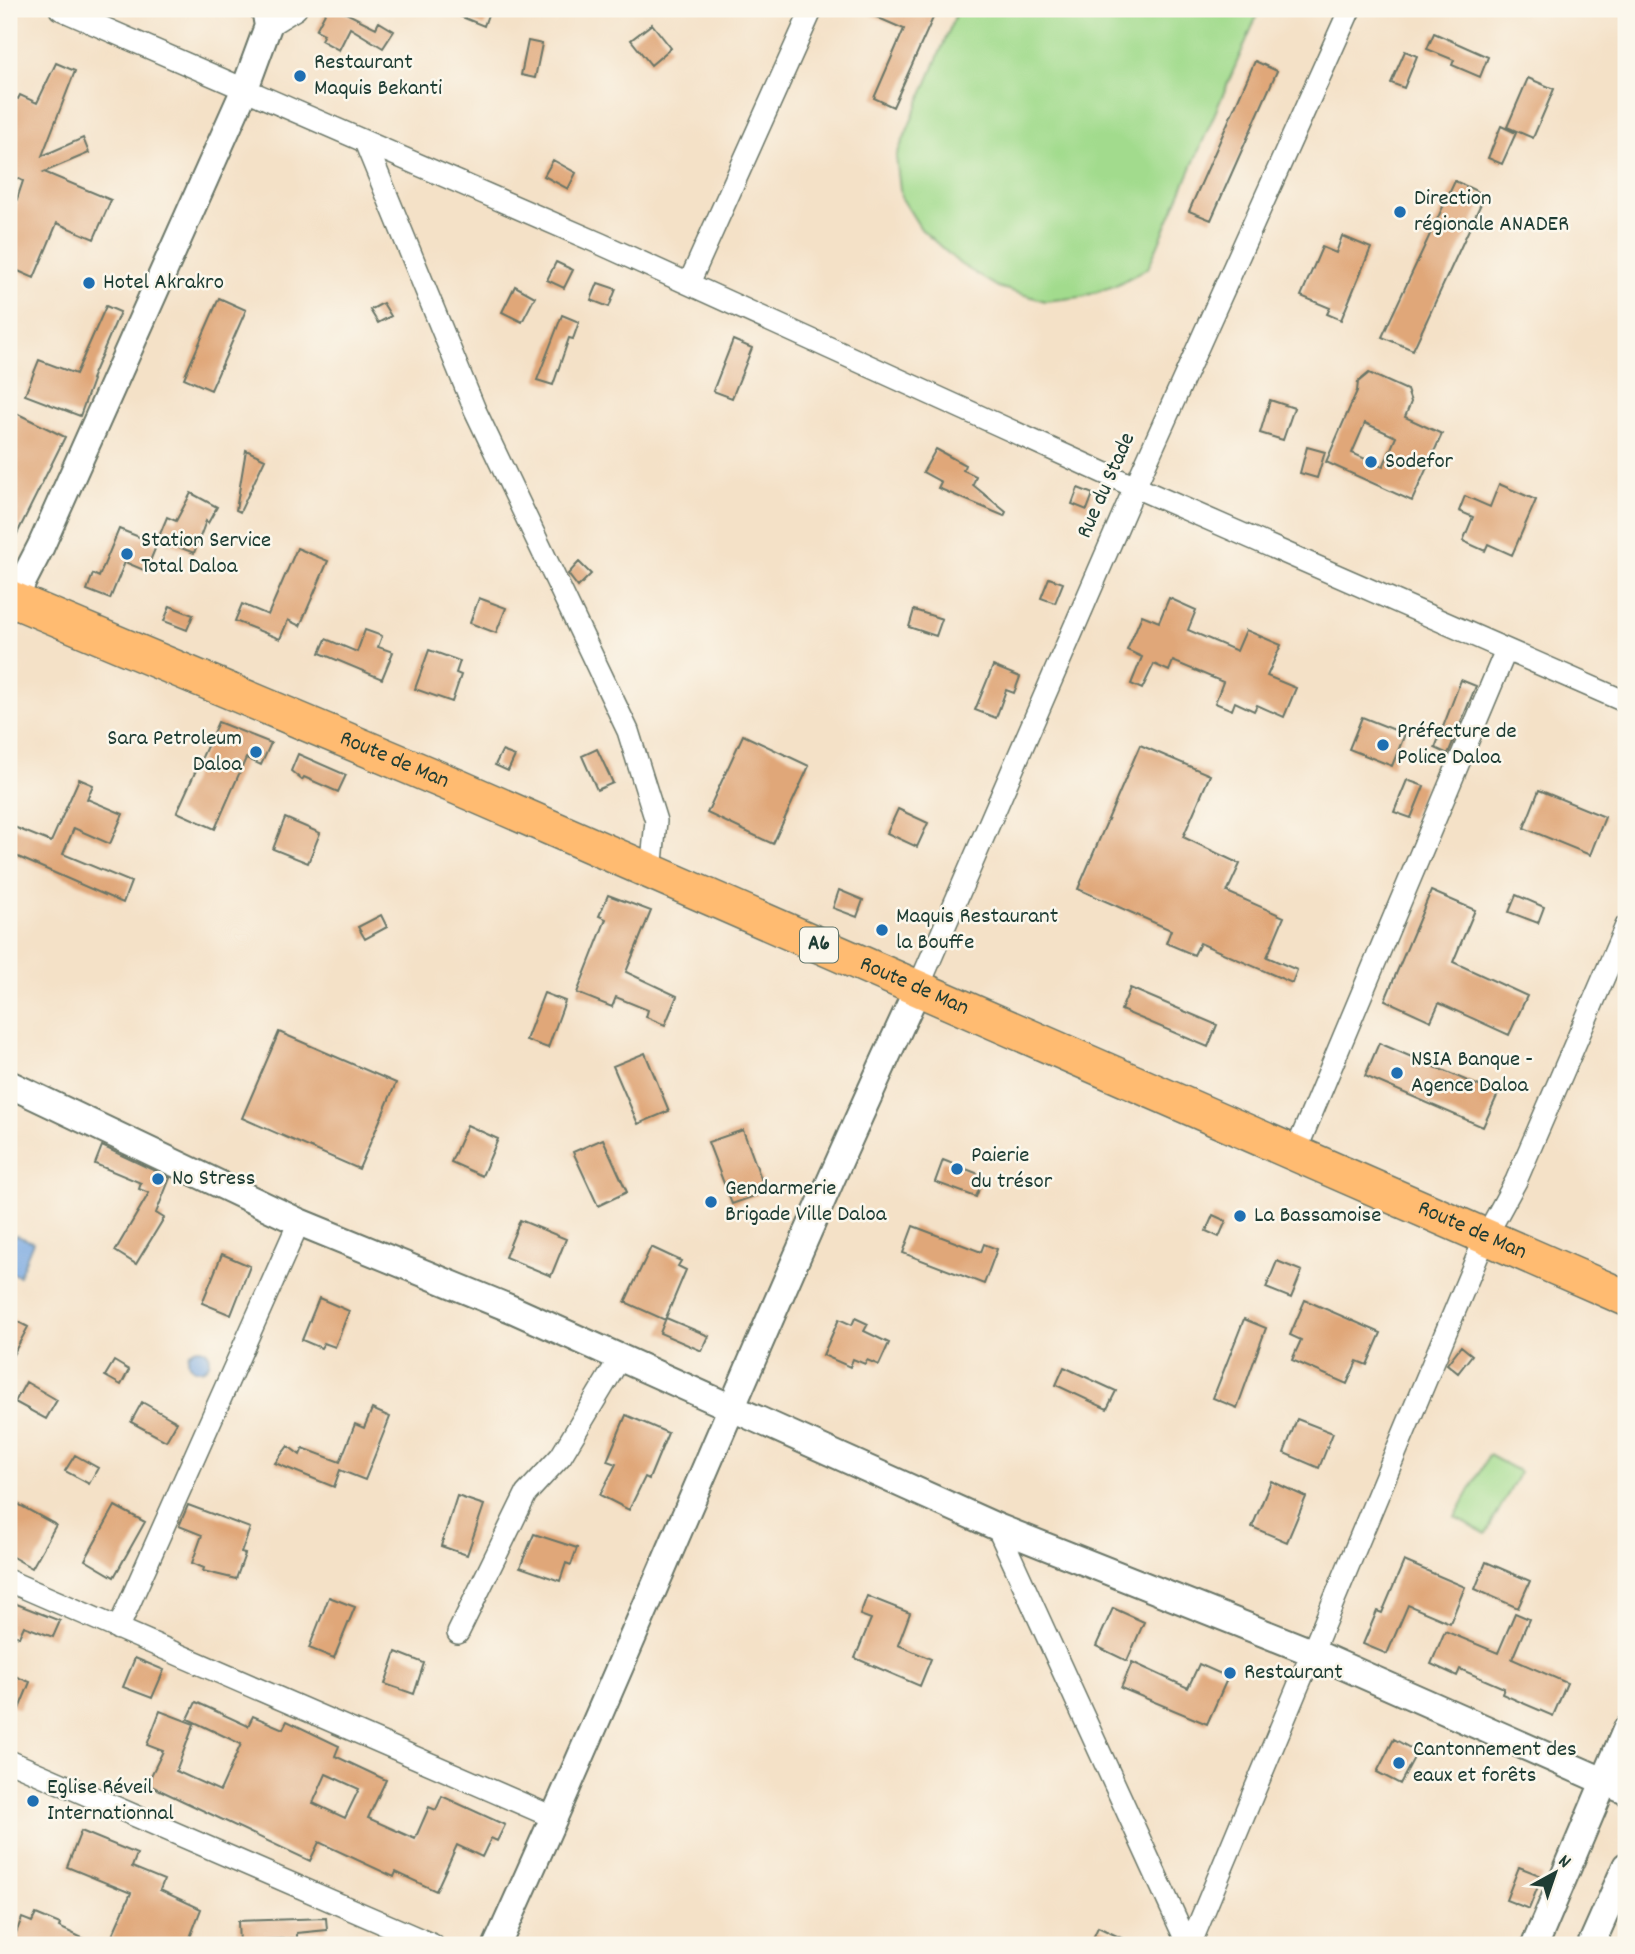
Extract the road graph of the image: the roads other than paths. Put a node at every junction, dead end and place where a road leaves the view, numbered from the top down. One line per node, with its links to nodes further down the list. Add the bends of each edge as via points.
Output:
1 (60, 9): 6 (street)
2 (296, 9): 5 (street)
3 (812, 9): 8 (street)
4 (1350, 9): 9 (street, Rue du Stade)
5 (266, 17): 6 (street)
6 (244, 91): 7 (street); 10 (street, via 41,546)
7 (365, 142): 8 (street); 13 (street, via 475,410 628,731 656,821)
8 (689, 283): 9 (street)
9 (1135, 487): 11 (street); 15 (street, Rue du Stade)
10 (10, 602): 13 (highway, Route de Man / A6)
11 (1506, 650): 12 (street); 17 (street)
12 (1626, 702)
13 (652, 872): 15 (highway, Route de Man / A6)
14 (1626, 926): 19 (street, via 1516,1181)
15 (918, 988): 17 (highway, Route de Man / A6); 22 (street)
16 (9, 1084): 18 (street)
17 (1295, 1153): 19 (highway, Route de Man / A6)
18 (299, 1222): 21 (street); 25 (street)
19 (1486, 1236): 20 (highway, Route de Man / A6); 27 (street)
20 (1626, 1298)
21 (620, 1358): 22 (street); 26 (street, via 561,1456 526,1494)
22 (730, 1407): 23 (street); 31 (street)
23 (997, 1527): 27 (street); 35 (street)
24 (9, 1581): 25 (street)
25 (118, 1629): 31 (street)
26 (457, 1633)
27 (1314, 1653): 30 (street); 35 (street)
28 (1626, 1730): 30 (street)
29 (9, 1761): 33 (street)
30 (1615, 1786): 36 (street)
31 (555, 1818): 34 (street)
32 (1626, 1866): 37 (street)
33 (433, 1945)
34 (497, 1945)
35 (1189, 1945)
36 (1535, 1945)
37 (1591, 1945)

